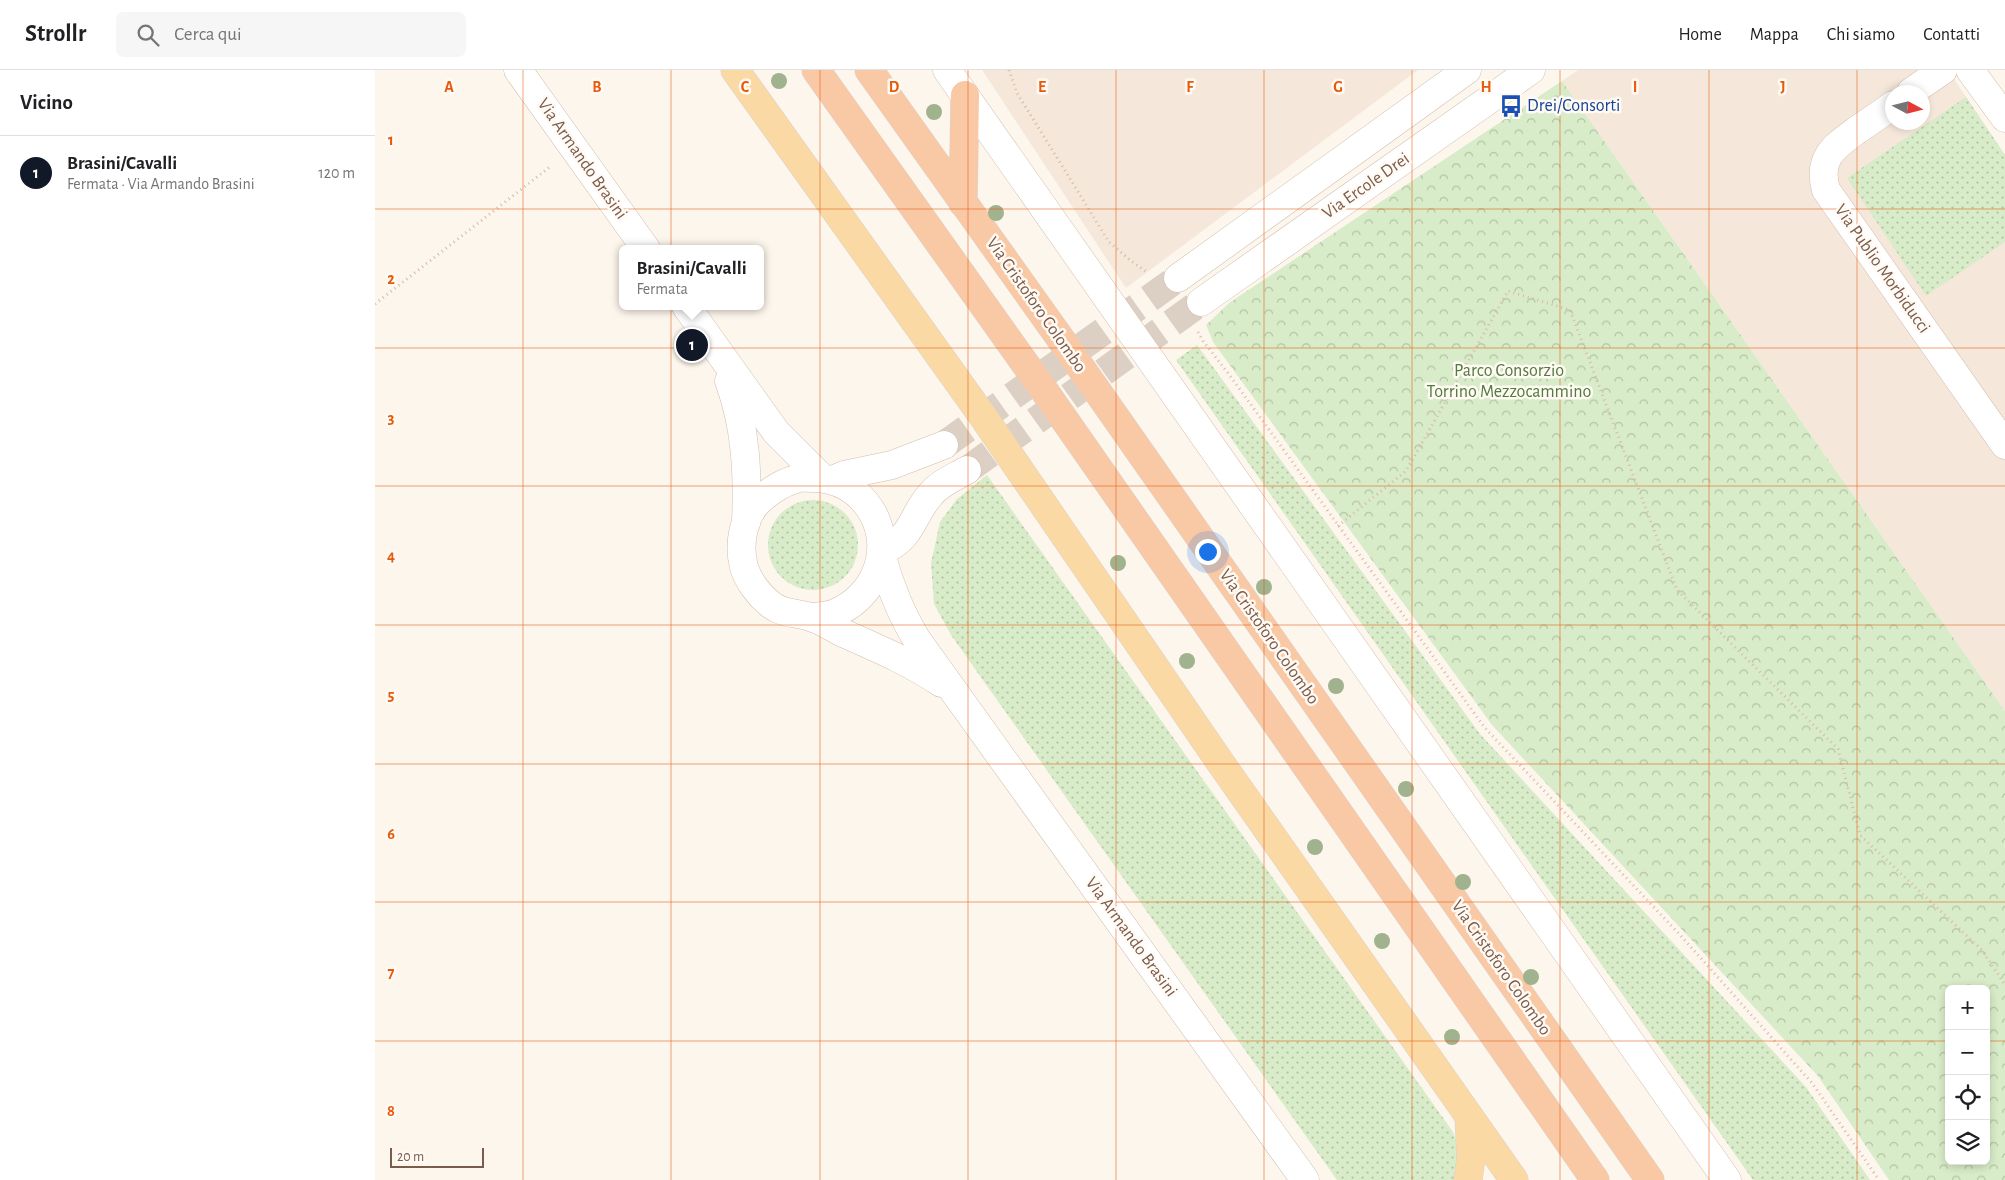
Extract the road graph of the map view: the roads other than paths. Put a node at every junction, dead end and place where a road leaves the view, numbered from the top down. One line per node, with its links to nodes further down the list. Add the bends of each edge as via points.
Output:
1 (518, 70): 15 (street, Via Armando Brasini)
2 (735, 70): 28 (main road, via 984,418)
3 (816, 70): 32 (highway, via 1047,394)
4 (869, 70): 14 (highway, Via Cristoforo Colombo)
5 (947, 70): 11 (street)
6 (1467, 70): 16 (street, Via Ercole Drei)
7 (1531, 70): 17 (street, Via Ercole Drei)
8 (1943, 70): 10 (street)
9 (1970, 70): 13 (street)
10 (1921, 85)
11 (965, 95): 14 (highway); 34 (street)
12 (1885, 111): 21 (street, Via Publio Morbiducci, via 1830,152 1823,173 1827,190)
13 (2005, 118)
14 (963, 203): 33 (highway, Via Cristoforo Colombo)
15 (642, 245)
16 (1178, 278)
17 (1201, 302)
18 (689, 310): 19 (street, Via Armando Brasini)
19 (719, 354): 23 (street, Via Armando Brasini, via 776,432); 24 (street, Via Armando Brasini, via 736,401 743,437 747,474)
20 (944, 445): 23 (street, via 892,465)
21 (2005, 445)
22 (967, 470): 25 (street, via 933,491 902,540)
23 (827, 479): 24 (street, Via Armando Brasini, via 797,478 775,487 757,502); 25 (street, Via Armando Brasini, via 852,490 867,505 878,524)
24 (746, 523): 26 (street, Via Armando Brasini, via 741,545 744,567 754,588 770,604 790,614)
25 (882, 554): 26 (street, Via Armando Brasini, via 869,587 854,603 834,613); 27 (street, Via Armando Brasini, via 889,584 904,618 920,645)
26 (812, 617): 27 (street, Via Armando Brasini, via 906,661)
27 (957, 693): 29 (street, Via Armando Brasini)
28 (1469, 1117): 30 (main road, via 1471,1158); 31 (main road)
29 (1305, 1180)
30 (1468, 1180)
31 (1514, 1180)
32 (1595, 1180)
33 (1650, 1180)
34 (1727, 1180)

